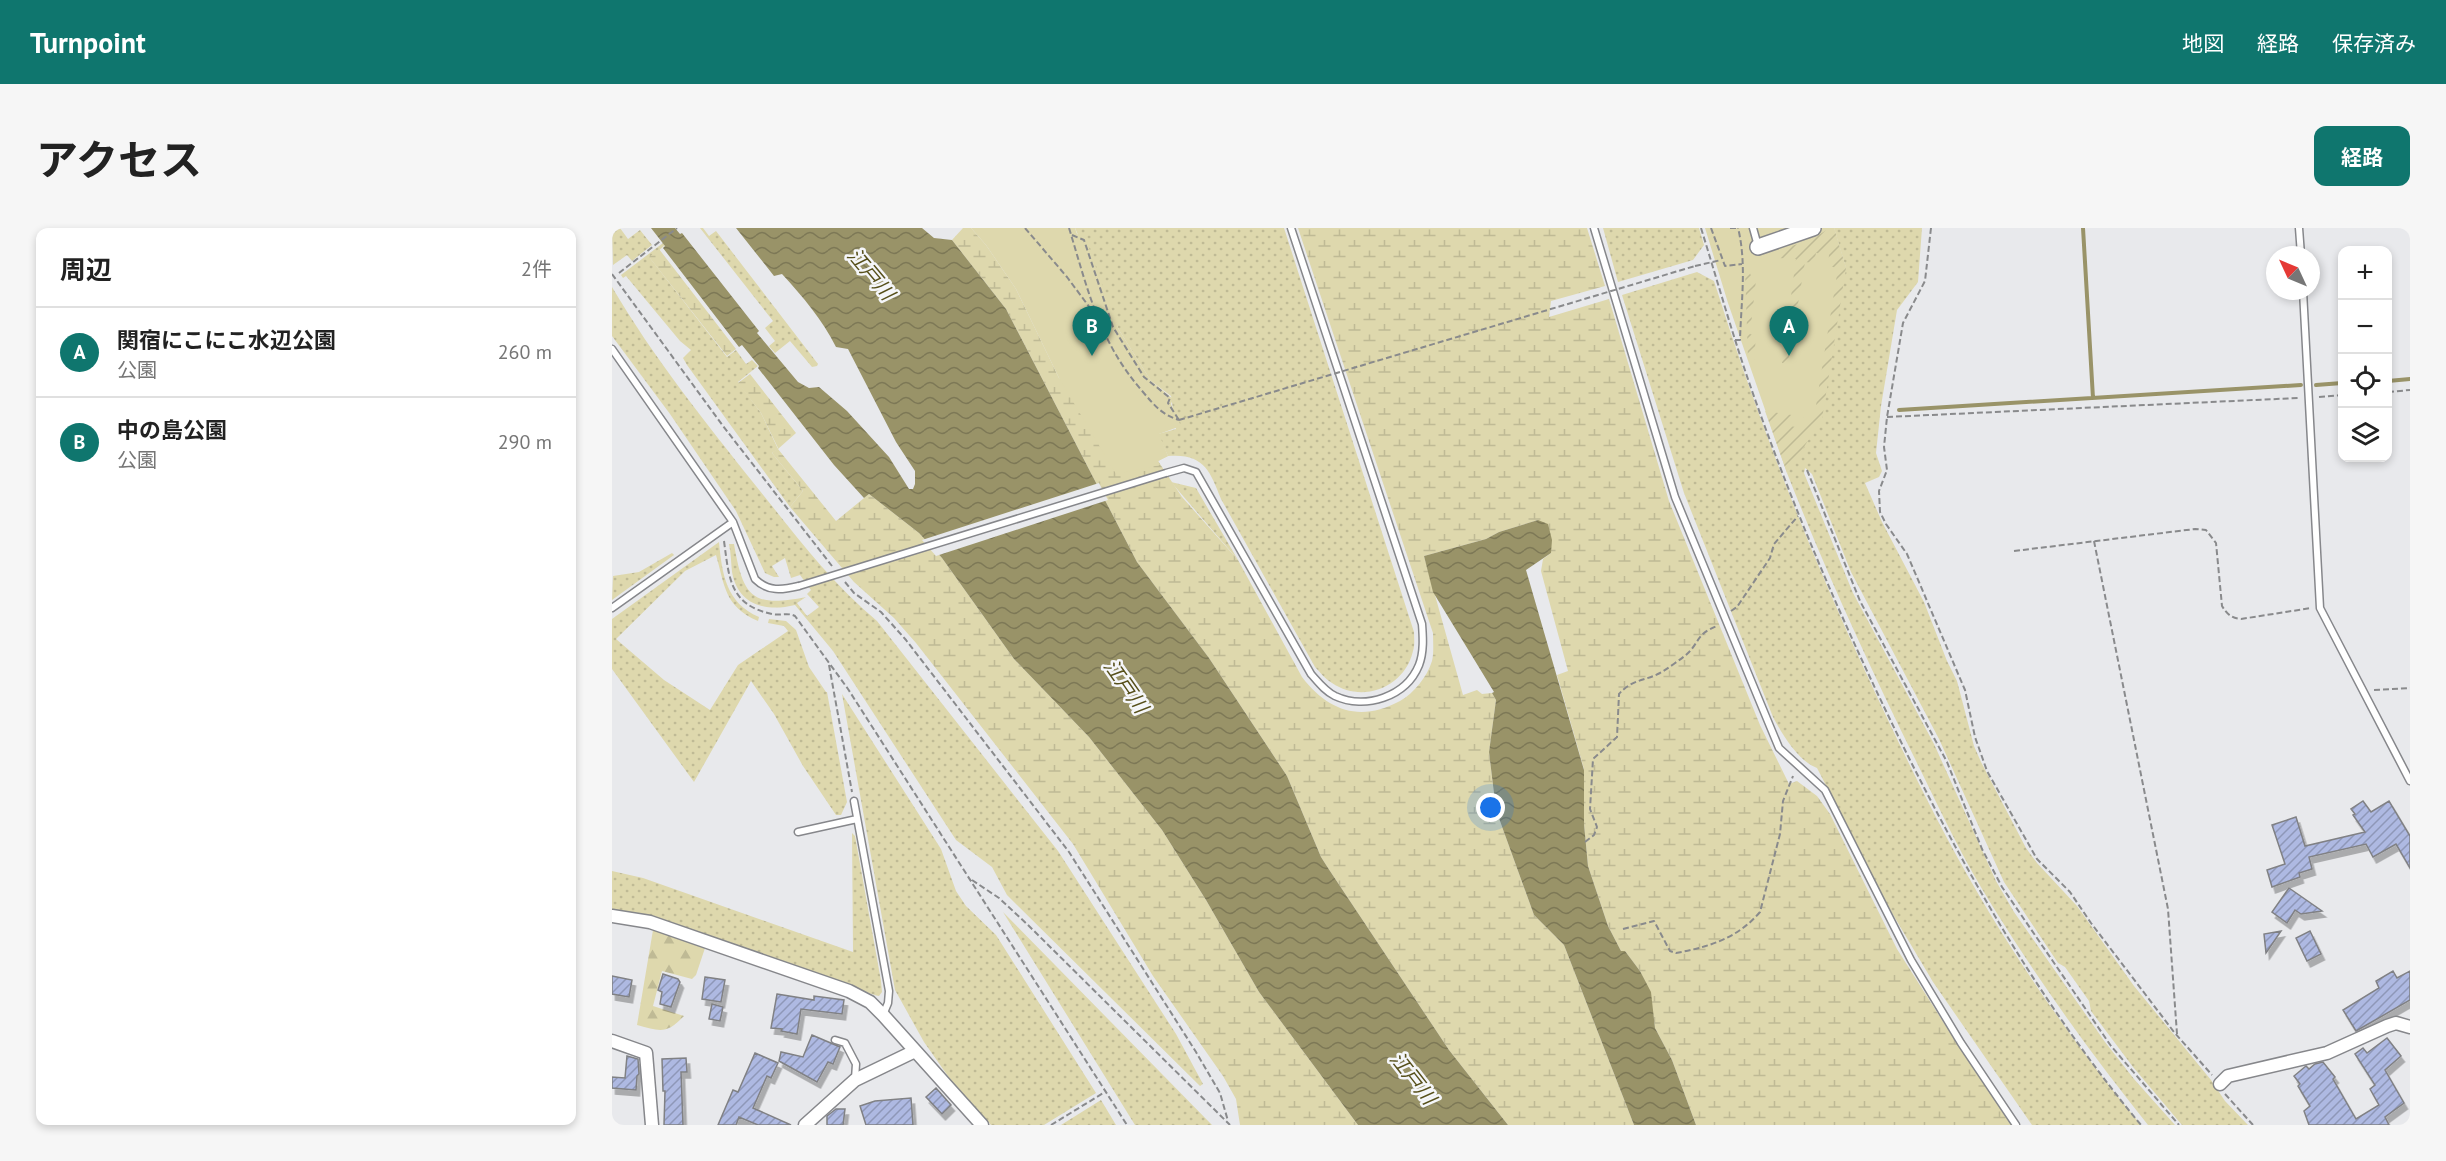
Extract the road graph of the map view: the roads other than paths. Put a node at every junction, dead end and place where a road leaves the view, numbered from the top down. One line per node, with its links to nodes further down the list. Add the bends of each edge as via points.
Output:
1 (1291, 228): 10 (lane, bridge, via 1422,624 1419,666 1398,691 1383,699 1350,701 1323,688 1311,674 1202,481 1196,472 1184,468 799,586 772,589 755,579)
2 (1594, 228): 27 (lane, via 1675,497 1779,748 1825,790 1911,960)
3 (1753, 228): 7 (lane)
4 (1813, 228): 7 (street)
5 (2299, 228): 6 (lane)
6 (2300, 246)
7 (1758, 247)
8 (2304, 300): 12 (lane, via 2320,608)
9 (612, 349): 10 (lane)
10 (734, 522): 11 (lane)
11 (612, 608)
12 (2410, 781)
13 (854, 801): 14 (lane)
14 (857, 819): 15 (lane); 17 (lane, via 889,991)
15 (798, 832)
16 (612, 916): 17 (street, via 650,922 849,991 870,1002)
17 (883, 1015): 21 (street)
18 (2410, 1027): 23 (street, via 2396,1023 2327,1053 2228,1077)
19 (835, 1040): 22 (lane, via 845,1044 855,1064)
20 (612, 1041): 24 (street, via 646,1053)
21 (915, 1051): 22 (street); 26 (street)
22 (855, 1080): 25 (street)
23 (2220, 1084)
24 (652, 1125)
25 (805, 1125)
26 (982, 1125)
27 (2016, 1125)

